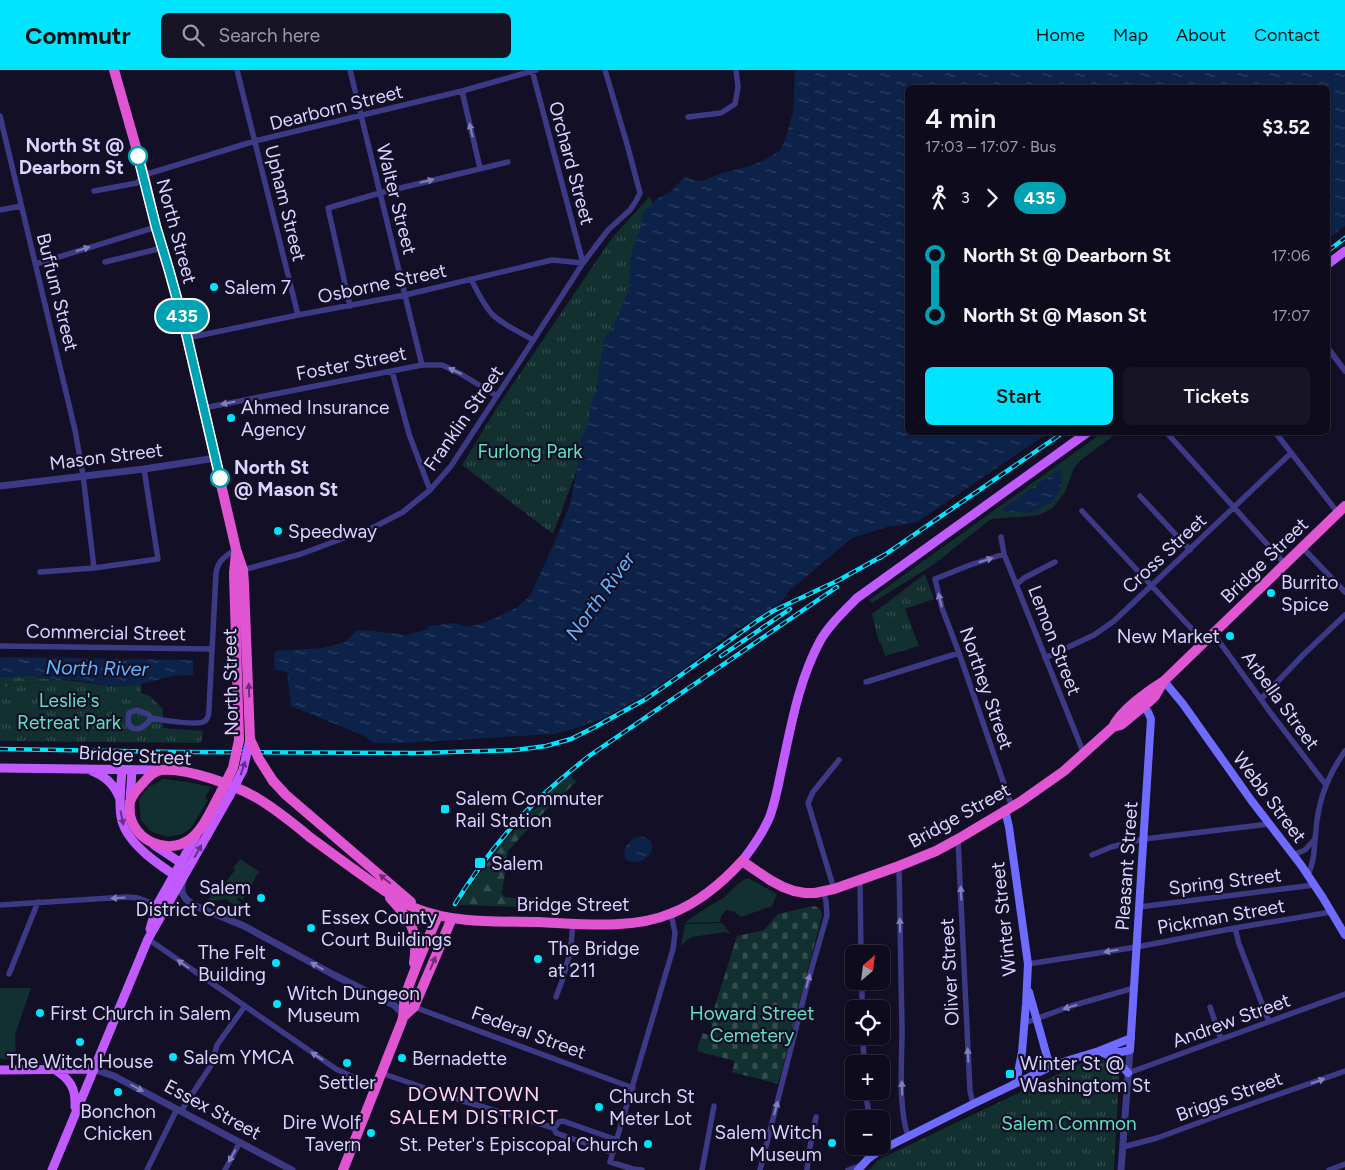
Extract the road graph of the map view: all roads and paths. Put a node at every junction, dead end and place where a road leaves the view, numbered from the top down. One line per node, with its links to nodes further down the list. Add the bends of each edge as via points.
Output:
1 (114, 70): 14 (highway, North Street)
2 (237, 70): 11 (street, Upham Street)
3 (350, 70): 9 (street, Walter Street)
4 (533, 70): 7 (street, Dearborn Street); 24 (street, Orchard Street)
5 (605, 70): 24 (street, Franklin Street, via 640,193 630,210 608,230)
6 (736, 70): 10 (street, via 735,104 721,113)
7 (462, 92): 9 (street, Dearborn Street); 13 (street, one-way to 7)
8 (0, 116): 17 (street, Buffum Street)
9 (361, 116): 11 (street, Dearborn Street); 16 (street, Walter Street)
10 (688, 118)
11 (255, 141): 14 (street, Dearborn Street); 29 (street, Upham Street)
12 (508, 162): 13 (street)
13 (480, 168): 16 (street, one-way to 13)
14 (144, 174): 15 (street, Dearborn Street, via 137,183); 19 (highway, North Street)
15 (94, 190)
16 (380, 193): 27 (street, Walter Street); 28 (street, via 328,208)
17 (21, 206): 18 (street); 25 (street, Buffum Street)
18 (0, 210)
19 (156, 227): 20 (highway, North Street); 25 (street, one-way to 19)
20 (162, 248): 22 (street); 30 (highway, North Street)
21 (1345, 251): 23 (main road)
22 (105, 262)
23 (1330, 262)
24 (583, 263): 26 (street, Osborne Street, via 552,260); 31 (street, Franklin Street)
25 (36, 264): 44 (street, Buffum Street)
26 (471, 279): 27 (street, Osborne Street); 31 (street, via 483,302 498,319)
27 (405, 296): 28 (street, Osborne Street); 33 (street, Walter Street)
28 (350, 306): 29 (street, Osborne Street)
29 (298, 315): 30 (street, Osborne Street)
30 (187, 338): 37 (highway, North Street)
31 (533, 340): 36 (street, Franklin Street)
32 (1330, 351): 35 (street)
33 (422, 364): 34 (street, Foster Street); 36 (street, Foster Street, one-way to 33, via 442,365)
34 (392, 370): 37 (street, Foster Street, one-way to 37); 46 (street)
35 (1345, 371)
36 (497, 396): 46 (street, Franklin Street, via 452,466)
37 (204, 408): 42 (highway, North Street)
38 (1084, 435): 98 (main road, via 857,598 839,617 821,640 808,667 798,694 770,816)
39 (1169, 435): 48 (street)
40 (1277, 435): 41 (street)
41 (1291, 453): 48 (street, Cross Street); 49 (street)
42 (216, 458): 43 (street, Mason Street); 53 (highway, North Street)
43 (144, 469): 44 (street, Mason Street); 58 (street, via 158,559)
44 (83, 475): 45 (street, Mason Street); 58 (street, Buffum Street)
45 (0, 486)
46 (430, 490): 60 (street, Franklin Street, via 403,512 376,526 301,554)
47 (1140, 496): 54 (street)
48 (1234, 507): 54 (street, Cross Street); 57 (street)
49 (1341, 510): 52 (highway, Bridge Street)
50 (1082, 511): 62 (street)
51 (1001, 537): 55 (street, Lemon Street)
52 (1302, 547): 57 (highway, Bridge Street); 63 (street)
53 (236, 549): 60 (highway, North Street); 68 (street, North Street, via 224,556 217,566)
54 (1190, 550): 62 (street, Cross Street)
55 (1004, 554): 61 (street, Lemon Street); 69 (street, Northey Street, one-way to 55, via 935,580)
56 (1055, 562): 61 (street)
57 (1285, 564): 65 (highway, Bridge Street)
58 (94, 568): 59 (street)
59 (40, 572)
60 (238, 572): 76 (highway, North Street, one-way to 60, via 244,584); 86 (highway, North Street, bridge, via 239,740)
61 (1017, 584): 70 (street, Lemon Street)
62 (1151, 586): 66 (street); 70 (street, Cross Street, via 1105,628)
63 (1345, 592)
64 (1345, 615): 73 (street)
65 (1213, 633): 66 (highway, Bridge Street); 73 (street, Arbella Street)
66 (1204, 642): 71 (highway, Bridge Street)
67 (0, 646): 68 (street, Commercial Street)
68 (212, 649): 75 (street, North Street, via 209,711 205,721 192,723)
69 (959, 653): 72 (street); 88 (street, Northey Street)
70 (1046, 658): 78 (street, Lemon Street)
71 (1164, 681): 74 (highway, Bridge Street, via 1149,690); 89 (main road, Webb Street)
72 (866, 682)
73 (1261, 699): 85 (street, Arbella Street)
74 (1140, 703): 78 (highway, Bridge Street, via 1116,720); 93 (main road, Pleasant Street, via 1151,719)
75 (151, 718)
76 (250, 739): 86 (main road, North Street, one-way to 76, bridge, via 242,770); 112 (highway, one-way to 76, bridge, via 286,796 273,782)
77 (1345, 751): 85 (street)
78 (1084, 754): 88 (highway, Bridge Street)
79 (839, 760): 107 (street, via 808,803)
80 (0, 768): 81 (main road, Bridge Street)
81 (89, 770): 82 (main road, Bridge Street); 87 (main road, via 111,783)
82 (122, 770): 83 (main road, Bridge Street); 87 (main road)
83 (132, 770): 84 (main road, Bridge Street); 87 (main road)
84 (160, 770): 87 (highway); 105 (highway, Bridge Street, via 206,777 249,793)
85 (1326, 785): 92 (street, via 1318,814)
86 (226, 793): 90 (highway, North Street); 100 (main road, North Street, one-way to 86)
87 (125, 801): 94 (highway, via 135,828); 101 (main road, one-way to 101, via 121,820 125,831)
88 (1008, 808): 91 (highway, Bridge Street); 123 (main road, Winter Street)
89 (1269, 824): 93 (street); 95 (main road, Webb Street)
90 (199, 831): 94 (highway, via 178,845); 97 (main road, North Street)
91 (958, 839): 99 (highway, Bridge Street); 151 (street, Oliver Street, one-way to 91)
92 (1316, 839): 95 (street, via 1305,850); 102 (street, via 1314,860)
93 (1144, 840): 96 (street, via 1111,847); 111 (main road, Pleasant Street)
94 (149, 842): 97 (main road)
95 (1293, 855): 102 (main road, Webb Street)
96 (1092, 856)
97 (180, 862): 100 (main road); 101 (main road, North Street)
98 (742, 862): 107 (highway, Bridge Street, via 794,891 815,893); 114 (highway, Bridge Street, via 707,894)
99 (899, 866): 104 (highway, Bridge Street); 157 (street, one-way to 99, via 902,1086)
100 (188, 869): 103 (main road, North Street)
101 (174, 874): 103 (main road); 110 (main road, North Street)
102 (1308, 875): 106 (main road, Webb Street)
103 (182, 880): 110 (main road, North Street); 133 (street, one-way to 103, via 394,1005 244,926 193,905 182,893)
104 (860, 880): 107 (highway, Bridge Street); 121 (street)
105 (375, 884): 112 (highway, Bridge Street); 125 (highway, via 406,916 414,930 416,954)
106 (1314, 885): 111 (street, Spring Street); 113 (main road, Webb Street)
107 (828, 890): 173 (street, one-way to 107, via 827,915)
108 (38, 902): 109 (street); 110 (street, one-way to 108, via 127,897); 124 (street)
109 (0, 905)
110 (161, 907): 120 (main road, North Street)
111 (1140, 907): 122 (main road, Pleasant Street)
112 (422, 910): 115 (highway, Bridge Street)
113 (1331, 912): 118 (street, Pickman Street); 119 (main road, Webb Street)
114 (671, 914): 117 (highway, Bridge Street, via 632,923); 150 (street, via 676,933 673,949)
115 (438, 916): 116 (highway, Bridge Street); 125 (highway)
116 (452, 918): 117 (highway, Bridge Street); 131 (highway, one-way to 116)
117 (573, 923): 129 (street, via 571,951)
118 (1235, 928): 122 (street, Pickman Street); 135 (street)
119 (1345, 935)
120 (148, 939): 130 (street, one-way to 120); 143 (main road, North Street)
121 (861, 945)
122 (1137, 947): 123 (street, Pickman Street, one-way to 123); 127 (main road, Pleasant Street)
123 (1028, 964): 126 (main road, Winter Street)
124 (9, 974)
125 (412, 978): 133 (highway, via 404,1003)
126 (1027, 984): 134 (main road); 136 (main road, Winter Street)
127 (1134, 988): 134 (street, one-way to 134); 137 (main road, Pleasant Street)
128 (1345, 994): 135 (street, Andrew Street)
129 (556, 997)
130 (245, 1006): 149 (street, one-way to 130, via 336,1068); 153 (street, via 217,1046 212,1064)
131 (414, 1007): 133 (highway); 150 (street, Federal Street)
132 (1210, 1007): 138 (street)
133 (404, 1016): 146 (highway)
134 (1036, 1019): 136 (street); 141 (main road)
135 (1269, 1022): 138 (street, Andrew Street)
136 (1025, 1023): 148 (main road, Winter Street)
137 (1131, 1038): 139 (main road, Pleasant Street); 140 (main road)
138 (1221, 1039): 147 (street, Andrew Street)
139 (1130, 1050): 140 (main road); 147 (street)
140 (1099, 1051): 141 (main road); 147 (main road, via 1115,1059)
141 (1050, 1067): 148 (main road)
142 (54, 1069): 143 (main road, Essex Street); 144 (main road, Essex Street); 154 (main road, via 64,1075 75,1093)
143 (93, 1069): 153 (street, Essex Street, one-way to 153, via 114,1076); 154 (main road, North Street)
144 (0, 1070)
145 (1345, 1071): 161 (street, Briggs Street, one-way to 145)
146 (381, 1073): 149 (highway); 156 (street)
147 (1128, 1073): 161 (street)
148 (1016, 1083): 151 (main road)
149 (376, 1087): 170 (highway)
150 (633, 1088): 158 (street)
151 (972, 1104): 157 (main road)
152 (714, 1106): 172 (street)
153 (179, 1110): 159 (street, Essex Street); 167 (street)
154 (75, 1114): 166 (main road, North Street)
155 (816, 1117): 174 (street)
156 (554, 1128): 158 (street, via 563,1121); 162 (street, via 556,1133)
157 (908, 1136): 160 (main road)
158 (617, 1140): 162 (street)
159 (240, 1142): 168 (street, one-way to 168); 169 (street, Essex Street)
160 (890, 1144)
161 (1123, 1147): 176 (street)
162 (613, 1152): 171 (street, via 610,1162)
163 (872, 1155): 165 (main road)
164 (1345, 1164): 177 (street)
165 (860, 1168): 175 (street)
166 (52, 1170)
167 (147, 1170)
168 (225, 1170)
169 (292, 1170)
170 (343, 1170)
171 (642, 1170)
172 (702, 1170)
173 (760, 1170)
174 (807, 1170)
175 (848, 1170)
176 (1121, 1170)
177 (1329, 1170)

